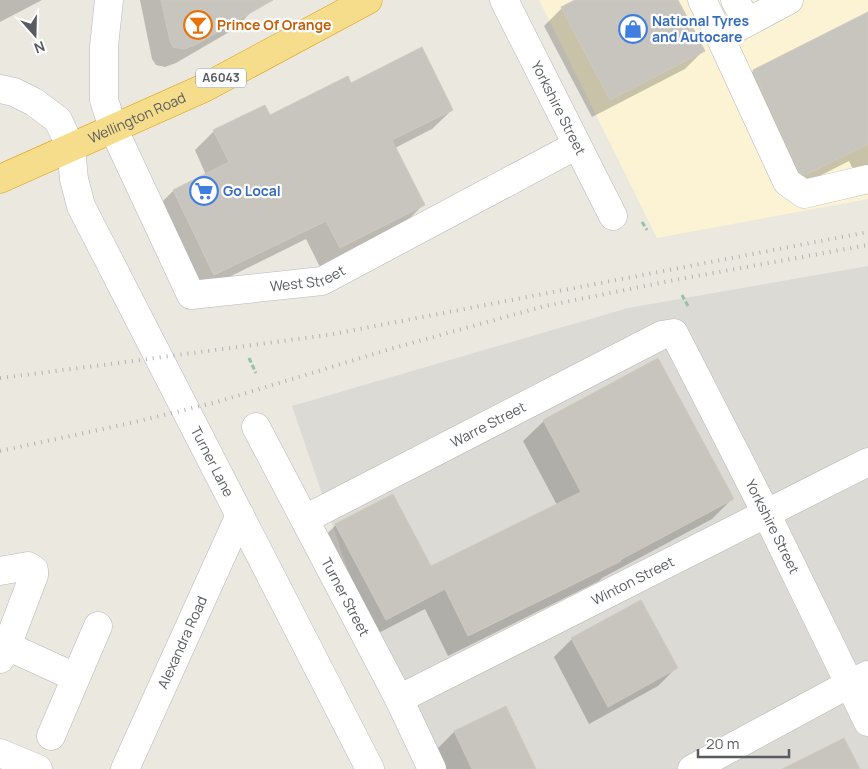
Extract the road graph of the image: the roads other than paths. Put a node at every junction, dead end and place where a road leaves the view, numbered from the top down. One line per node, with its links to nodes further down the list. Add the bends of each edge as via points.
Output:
1 (109, 0): 9 (street, via 104,46 104,100)
2 (368, 0): 9 (highway, Wellington Road / A6043, via 204,88)
3 (504, 0): 10 (street, Yorkshire Street)
4 (702, 0): 7 (street)
5 (789, 0): 6 (street)
6 (741, 11): 7 (street)
7 (720, 37): 13 (street, via 787,182 804,194)
8 (0, 89): 11 (street, Wellington Road, via 34,102 58,120)
9 (113, 128): 10 (street, West Street, via 191,295 322,281); 11 (highway, Wellington Road / A6043)
10 (577, 145): 14 (street, Yorkshire Street)
11 (71, 148): 12 (highway, A6043); 19 (street, Turner Lane, via 81,206)
12 (0, 179)
13 (868, 179)
14 (613, 216)
15 (674, 333): 18 (street, Yorkshire Street); 20 (street, Warre Street, via 662,335)
16 (256, 427): 20 (street, Turner Street)
17 (868, 462): 18 (street, Winton Street)
18 (766, 513): 25 (street, Yorkshire Street); 26 (street, Winton Street)
19 (240, 515): 31 (street, Alexandra Road); 32 (street, Turner Lane)
20 (305, 519): 26 (street, Turner Street)
21 (0, 571): 23 (street, via 28,566 34,570)
22 (98, 626): 24 (street)
23 (3, 652): 24 (street)
24 (75, 677): 28 (street)
25 (858, 680): 27 (street, Yorkshire Street); 34 (street)
26 (399, 699): 33 (street, Turner Street)
27 (868, 722)
28 (51, 736)
29 (0, 753): 30 (street)
30 (38, 769)
31 (125, 769)
32 (370, 769)
33 (432, 769)
34 (692, 769)

